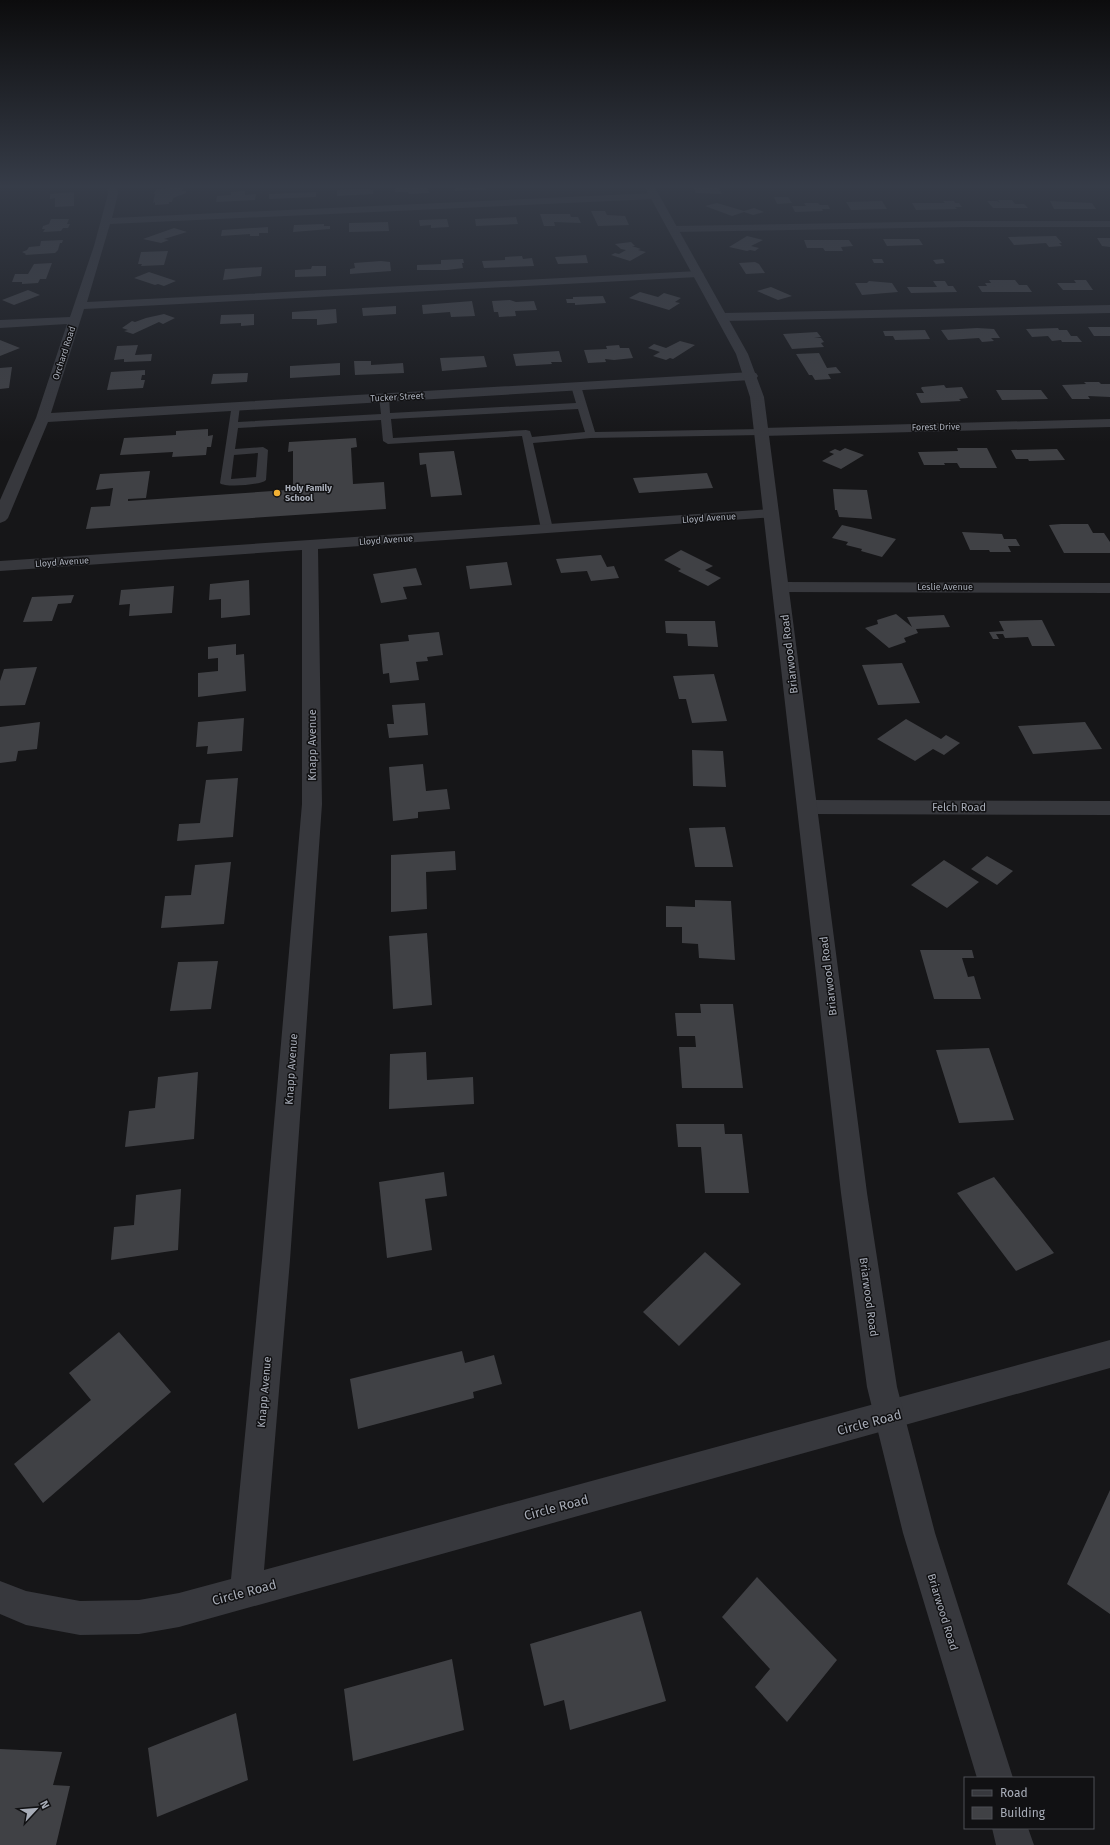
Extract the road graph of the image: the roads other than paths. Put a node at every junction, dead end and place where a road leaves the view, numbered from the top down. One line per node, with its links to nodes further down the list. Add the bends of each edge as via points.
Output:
1 (91, 270): 4 (street, Orchard Road)
2 (696, 270): 3 (street, Briarwood Road)
3 (698, 274): 4 (street); 6 (street, Briarwood Road)
4 (80, 306): 7 (street, Orchard Road)
5 (1110, 310): 6 (street)
6 (722, 317): 9 (street, Briarwood Road)
7 (75, 320): 8 (street); 15 (street, Orchard Road)
8 (0, 324)
9 (751, 376): 10 (street, Tucker Street); 18 (street, Briarwood Road, via 757,397)
10 (576, 386): 11 (street, Tucker Street); 13 (lane)
11 (384, 397): 12 (street, Tucker Street); 14 (lane)
12 (235, 406): 15 (street, Tucker Street); 17 (lane)
13 (582, 406): 14 (lane); 19 (lane)
14 (386, 416): 17 (lane); 20 (lane, via 388,441 526,433)
15 (43, 418): 23 (street, Orchard Road)
16 (1110, 423): 18 (street, Forest Drive)
17 (233, 425): 21 (lane)
18 (761, 432): 19 (lane); 22 (street, Briarwood Road)
19 (591, 436): 20 (lane)
20 (528, 440): 24 (lane)
21 (229, 452)
22 (771, 514): 24 (street, Lloyd Avenue); 27 (street, Briarwood Road)
23 (0, 518)
24 (547, 529): 25 (street, Lloyd Avenue)
25 (310, 545): 26 (street, Lloyd Avenue); 33 (street, Knapp Avenue, via 312,804 276,1260)
26 (0, 566)
27 (781, 587): 28 (street, Leslie Avenue); 29 (street, Briarwood Road)
28 (1110, 588)
29 (808, 807): 30 (street, Felch Road); 32 (street, Briarwood Road, via 854,1193)
30 (1110, 808)
31 (1110, 1354): 32 (street, Circle Road)
32 (888, 1416): 33 (street, Circle Road); 35 (street, Briarwood Road, via 921,1540)
33 (246, 1591): 34 (street, Circle Road, via 179,1610 132,1618 80,1618 26,1608)
34 (0, 1597)
35 (995, 1777)
36 (1010, 1829): 37 (street)
37 (1015, 1845)

